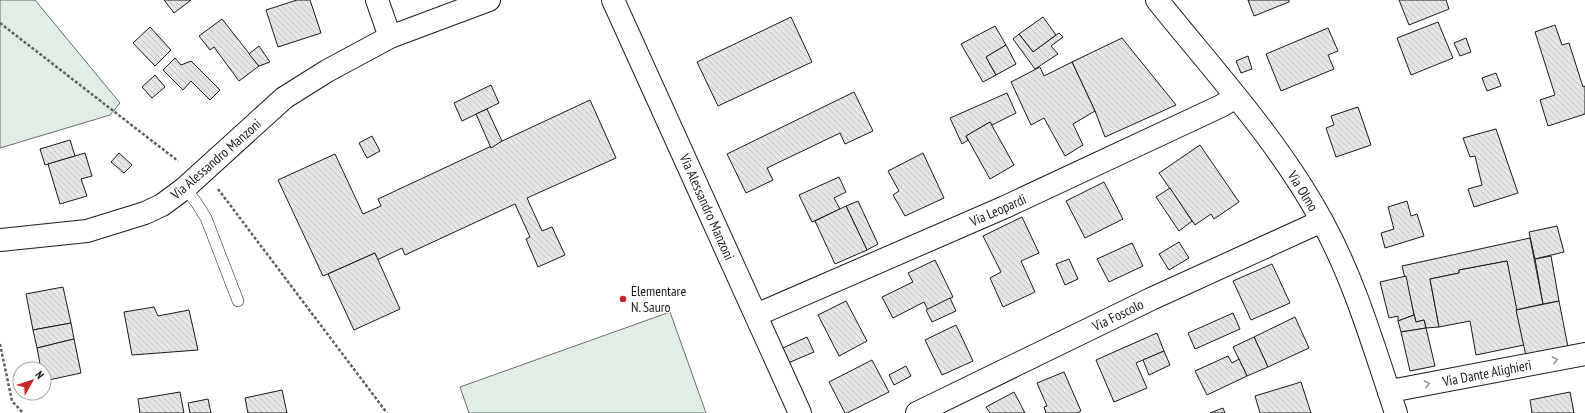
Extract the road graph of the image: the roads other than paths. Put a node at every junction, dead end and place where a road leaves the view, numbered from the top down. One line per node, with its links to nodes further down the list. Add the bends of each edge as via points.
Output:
1 (377, 0): 5 (street)
2 (489, 0): 5 (street, Via Alessandro Manzoni)
3 (614, 0): 11 (street, Via Alessandro Manzoni)
4 (1157, 0): 6 (street, Via Olmo)
5 (390, 37): 7 (street, Via Alessandro Manzoni, via 284,98)
6 (1236, 97): 8 (street, Via Olmo, via 1278,151); 11 (street, Via Leopardi, via 1005,207)
7 (185, 188): 9 (street, Via Alessandro Manzoni, via 162,205 145,213 87,231); 10 (lane, via 206,218)
8 (1322, 221): 13 (street, Via Olmo, via 1358,300); 15 (street, Via Foscolo, via 1151,299)
9 (0, 240)
10 (238, 301)
11 (756, 315): 14 (street, Via Alessandro Manzoni)
12 (1585, 354): 13 (street, Via Dante Alighieri, one-way to 12)
13 (1389, 392): 16 (street, Via Olmo)
14 (800, 413)
15 (917, 413)
16 (1396, 413)

